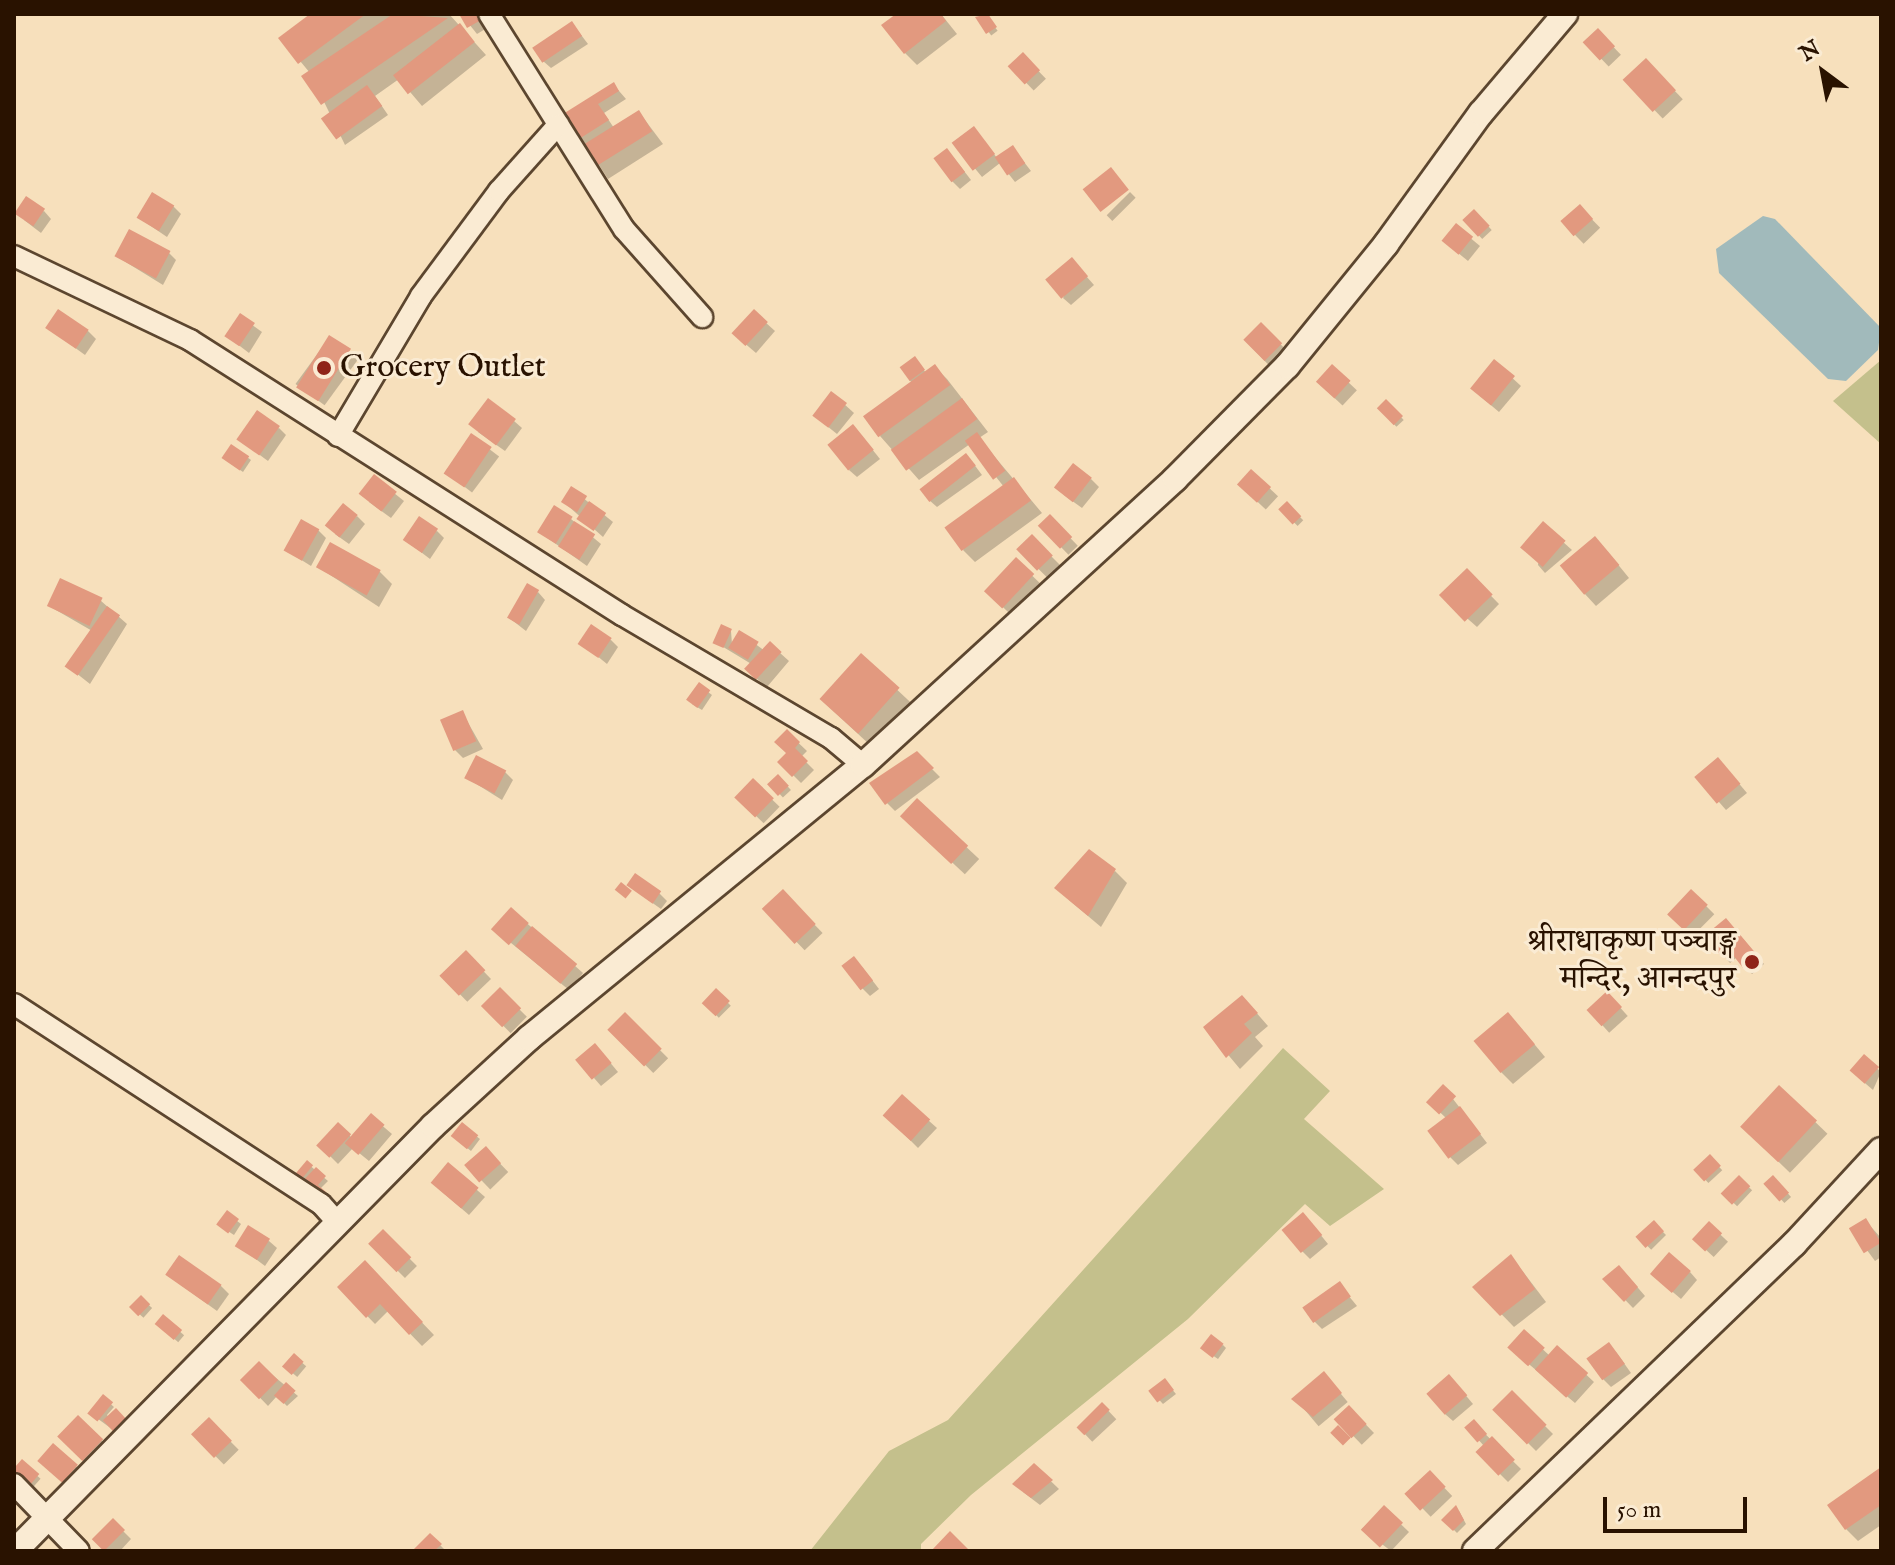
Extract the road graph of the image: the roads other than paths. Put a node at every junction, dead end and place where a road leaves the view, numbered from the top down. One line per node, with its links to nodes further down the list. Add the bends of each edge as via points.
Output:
1 (489, 14): 3 (street)
2 (1565, 14): 7 (street, via 1481,113 1386,244 1287,366 1067,583)
3 (558, 125): 5 (street, via 624,229); 6 (street, via 499,191 421,296)
4 (14, 256): 6 (street, via 190,340)
5 (702, 317)
6 (338, 436): 7 (street, via 622,615 831,738)
7 (863, 765): 10 (street, via 529,1038)
8 (14, 1004): 10 (street, via 321,1204)
9 (1881, 1150): 15 (street, via 1794,1244)
10 (338, 1223): 12 (street)
11 (14, 1484): 12 (street)
12 (47, 1518): 13 (street); 14 (street)
13 (15, 1551)
14 (79, 1551)
15 (1475, 1551)

